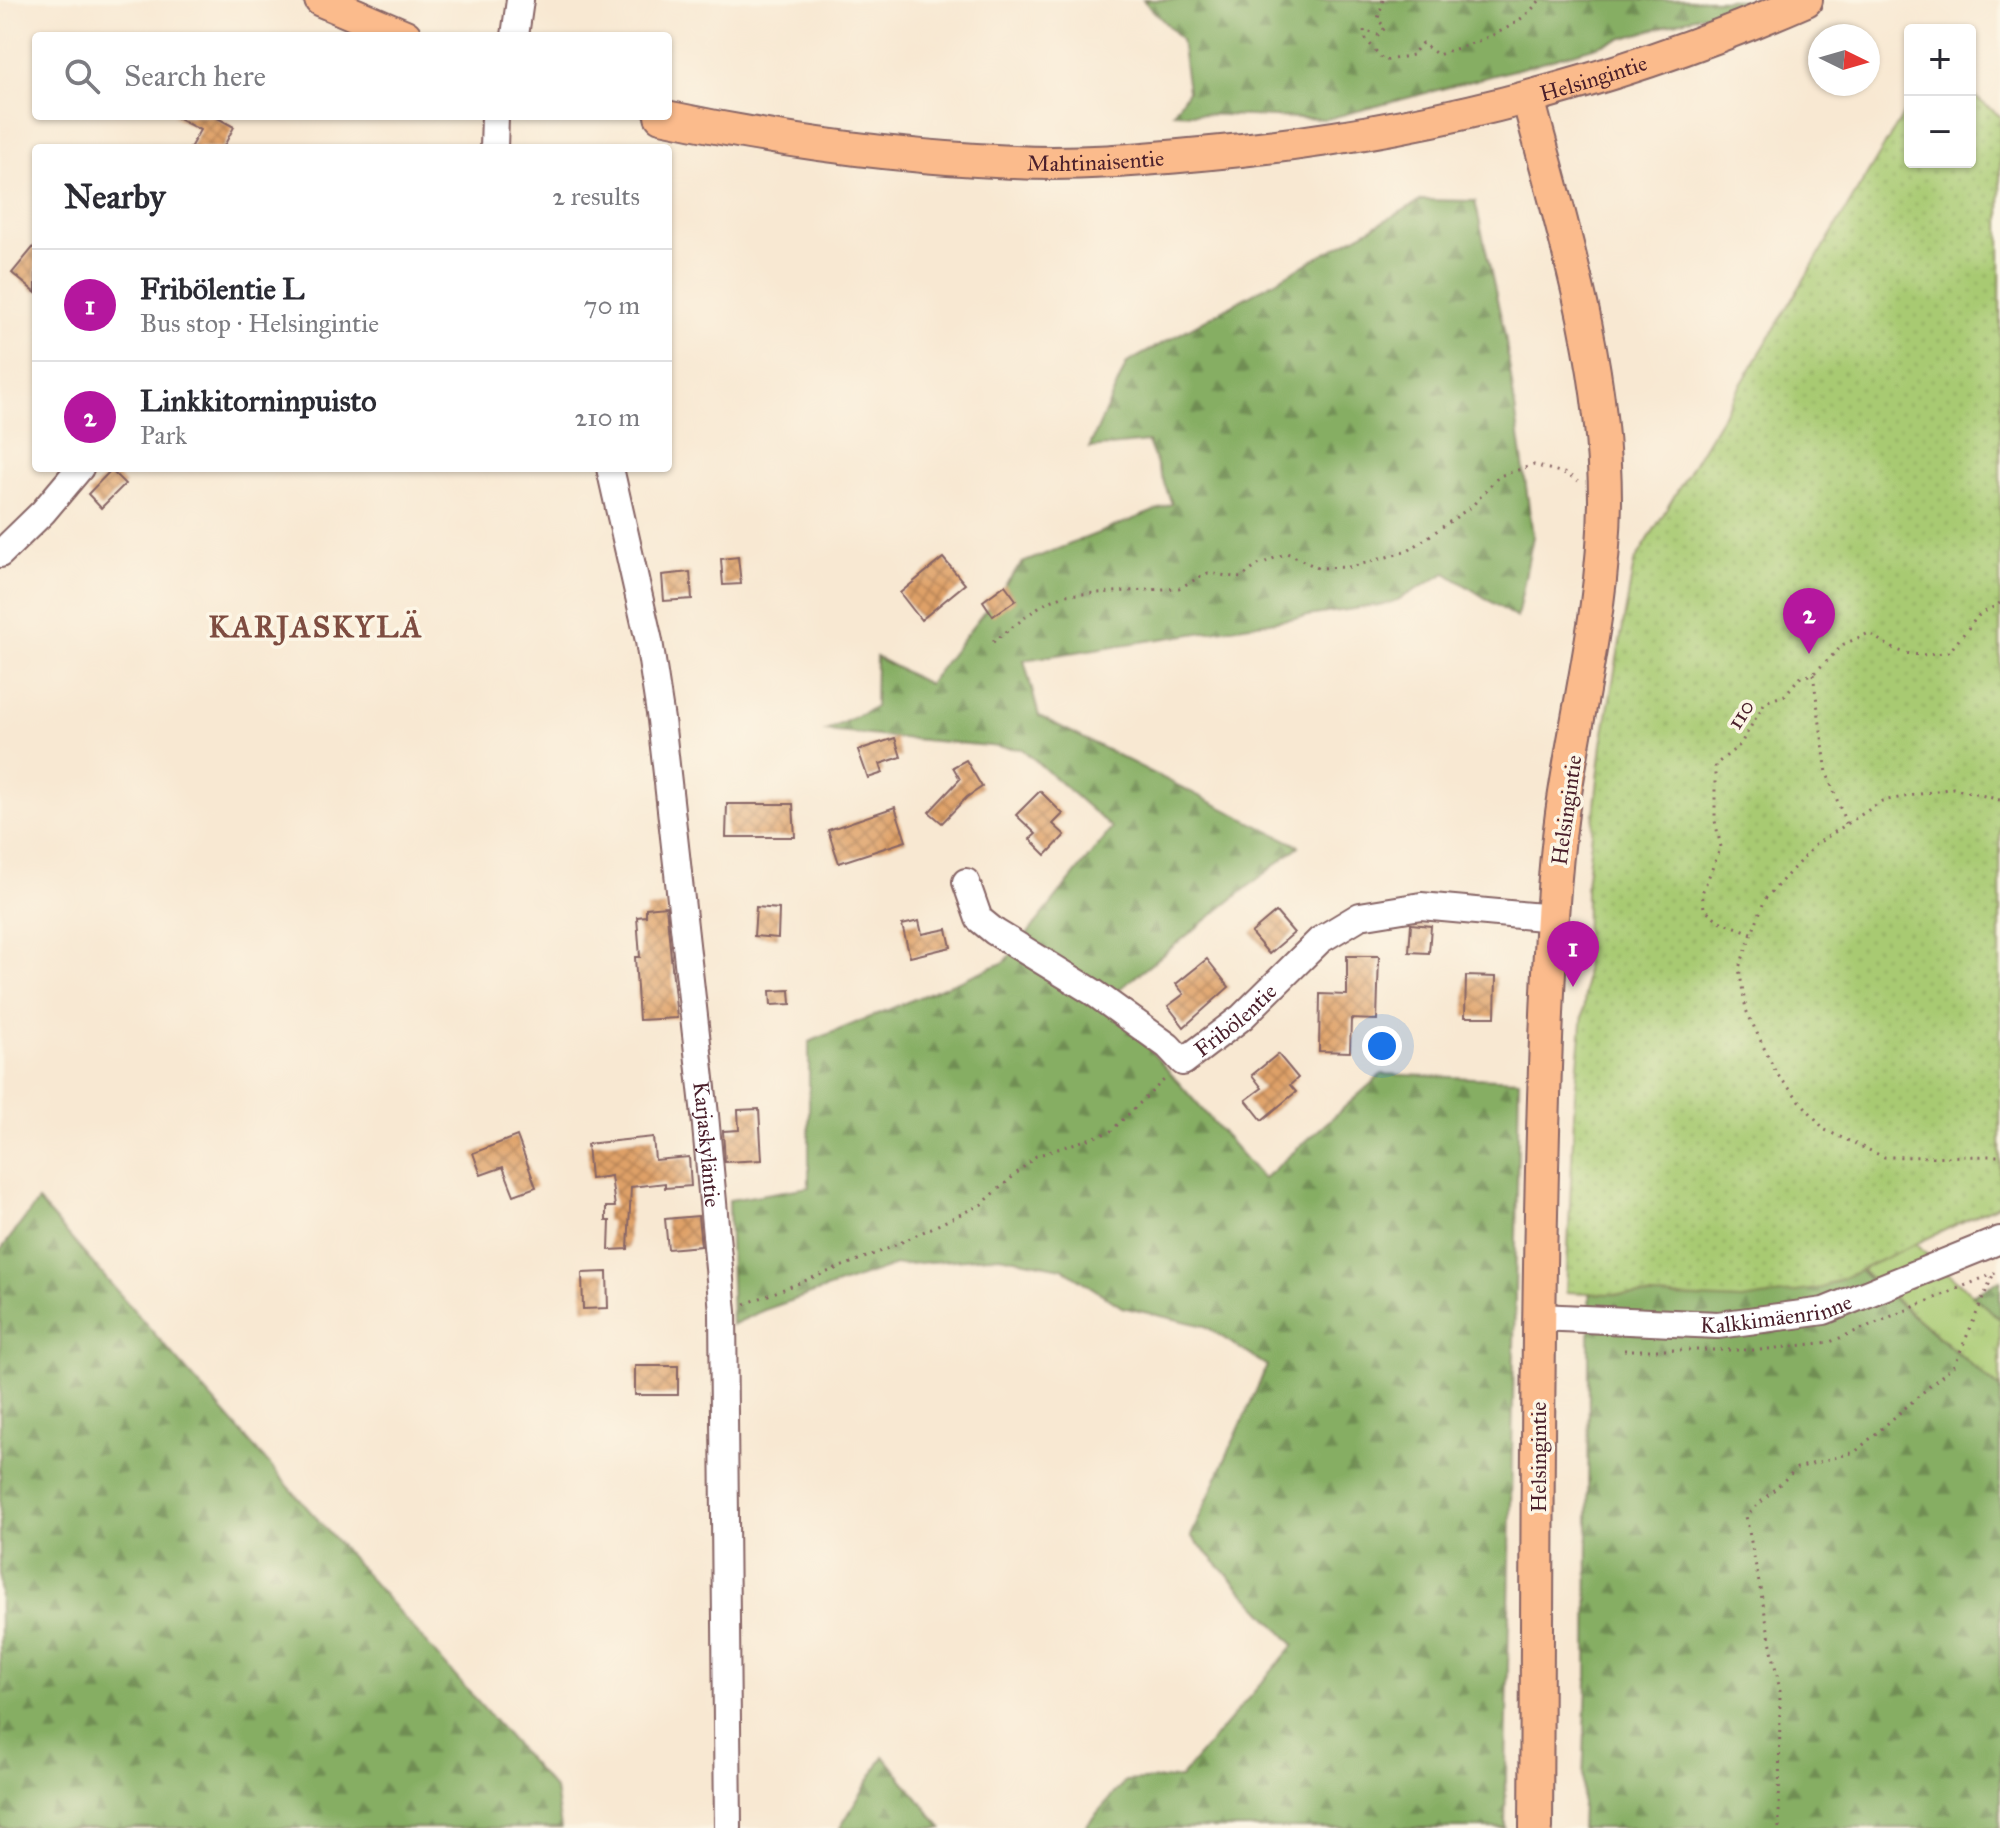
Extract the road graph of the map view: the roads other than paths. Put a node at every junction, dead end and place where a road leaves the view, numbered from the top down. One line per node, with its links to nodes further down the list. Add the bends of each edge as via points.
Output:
1 (321, 0): 4 (main road)
2 (520, 0): 5 (street)
3 (1806, 0): 6 (main road, Helsingintie, via 1664,57)
4 (396, 32)
5 (516, 32)
6 (1528, 98): 7 (main road, Mahtinaisentie, via 1341,138 1131,160 1017,162 896,155 764,138); 14 (main road, Helsingintie, via 1588,333 1605,501 1598,604 1562,814)
7 (672, 118)
8 (495, 120): 9 (street)
9 (494, 144)
10 (77, 472): 12 (street)
11 (611, 472): 17 (street, Karjaskyläntie, via 661,720 683,890 723,1312)
12 (0, 554)
13 (966, 882): 14 (street, Fribölentie, via 979,919 1093,992 1183,1062 1242,1017 1320,940 1360,916 1421,906)
14 (1553, 918): 16 (main road, Helsingintie)
15 (2000, 1240): 16 (street, Kalkkimäenrinne, via 1824,1311 1718,1325)
16 (1539, 1317): 18 (main road, Helsingintie)
17 (728, 1828)
18 (1536, 1828)

